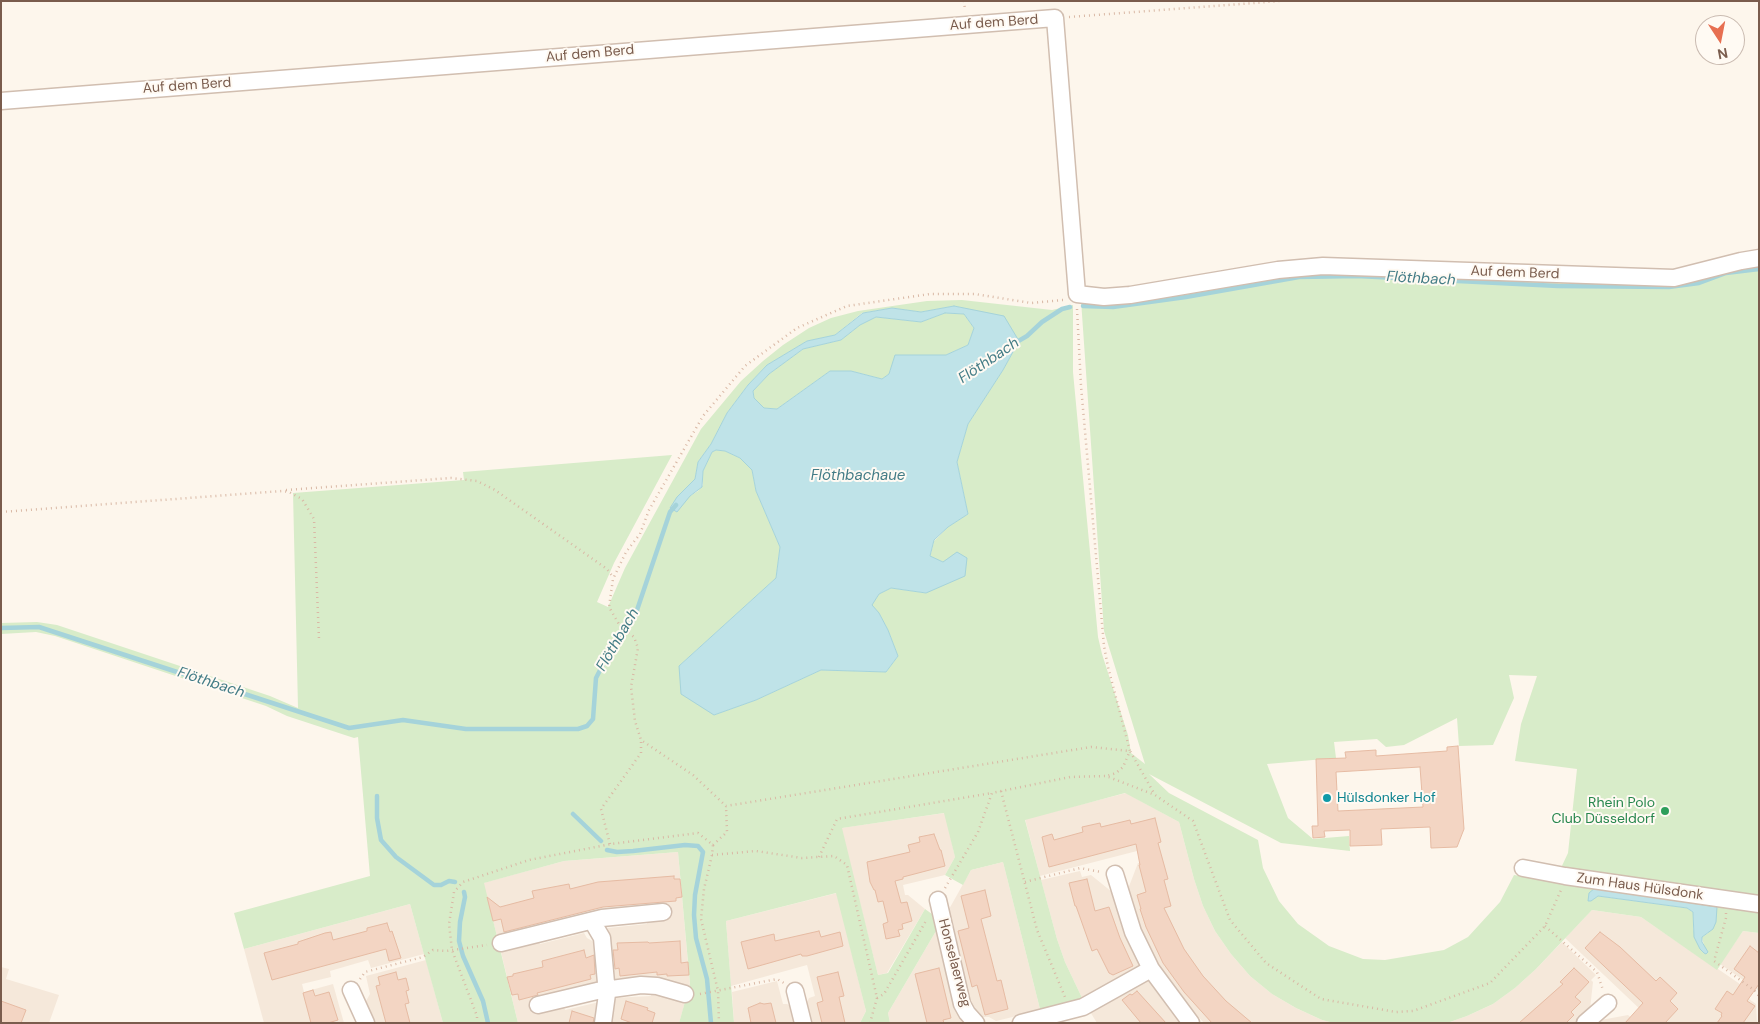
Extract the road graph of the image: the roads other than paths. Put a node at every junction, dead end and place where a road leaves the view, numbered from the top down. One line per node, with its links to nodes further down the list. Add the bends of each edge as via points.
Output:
1 (1, 101): 2 (street, Auf dem Berd, via 1055,18 1077,294 1130,295 1278,270 1323,266 1674,278)
2 (1759, 258)
3 (1523, 868): 6 (street, Zum Haus Hülsdonk)
4 (1115, 874): 10 (street, via 1133,932)
5 (938, 900): 20 (street, Honselaerweg, via 962,1004)
6 (1759, 904)
7 (663, 912): 8 (street)
8 (592, 920): 9 (street); 11 (street, via 602,938)
9 (501, 943)
10 (1151, 969): 21 (street, via 1091,1004); 22 (street)
11 (607, 989): 14 (street, via 650,985); 16 (street); 18 (street)
12 (351, 990): 17 (street)
13 (795, 991): 19 (street)
14 (685, 994)
15 (1608, 1002): 23 (street)
16 (538, 1005)
17 (366, 1023)
18 (603, 1023)
19 (804, 1023)
20 (976, 1023)
21 (1021, 1023)
22 (1191, 1023)
23 (1585, 1023)

